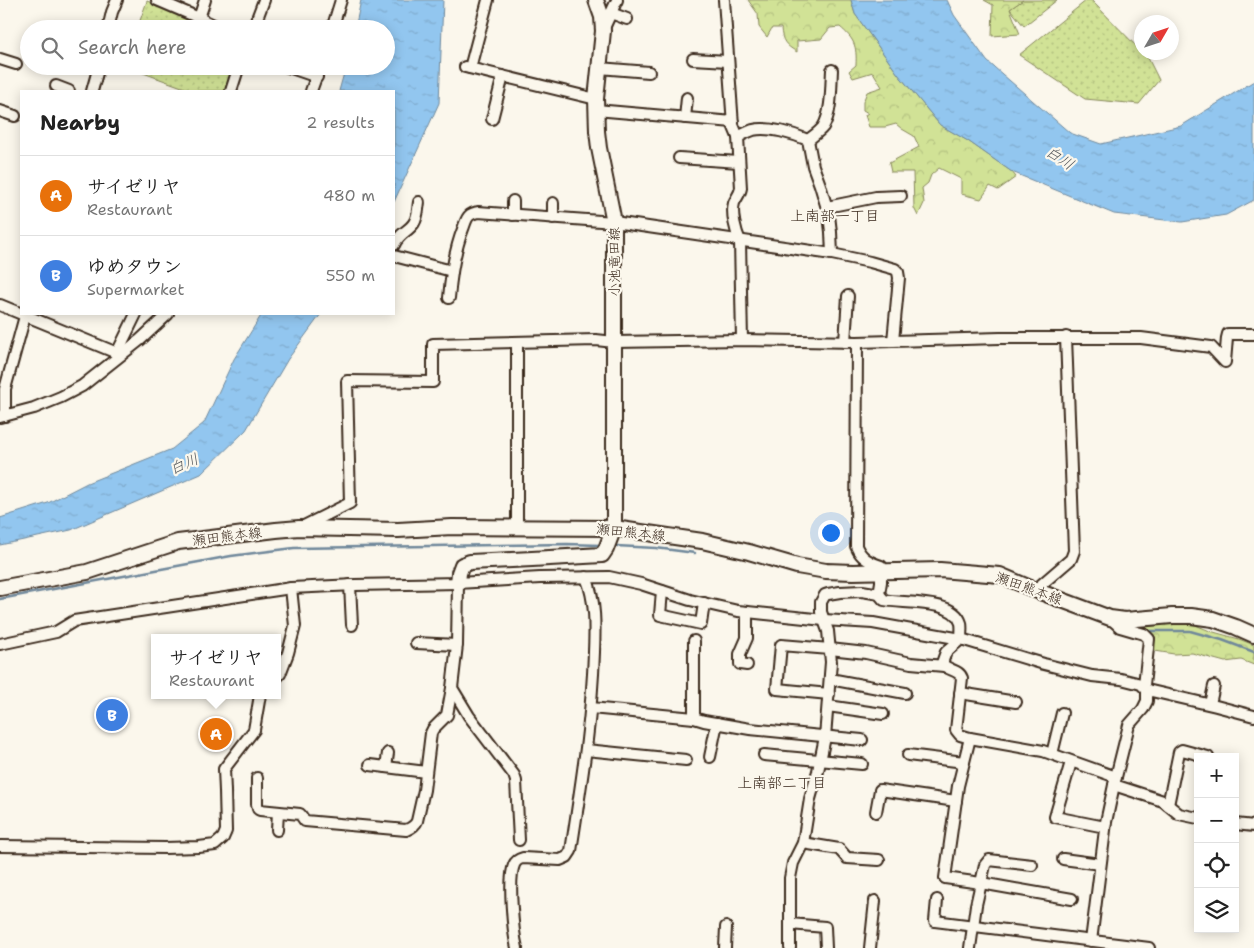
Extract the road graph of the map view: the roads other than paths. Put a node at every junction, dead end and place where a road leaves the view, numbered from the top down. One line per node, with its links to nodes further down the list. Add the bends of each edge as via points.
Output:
1 (117, 0): 13 (street)
2 (157, 0): 11 (street)
3 (205, 0): 11 (street)
4 (264, 0): 15 (street)
5 (342, 0): 16 (street)
6 (488, 0): 28 (street, via 467,68)
7 (596, 0): 17 (main road, 小池竜田線)
8 (616, 0): 10 (street)
9 (724, 0): 20 (street)
10 (611, 13): 12 (street); 17 (street)
11 (199, 18): 14 (street)
12 (627, 19)
13 (110, 20)
14 (203, 20)
15 (256, 20)
16 (335, 20)
17 (603, 31): 22 (main road, 小池竜田線)
18 (0, 59): 21 (street)
19 (693, 59): 20 (street)
20 (728, 61): 41 (street)
21 (16, 64)
22 (599, 68): 24 (street); 36 (main road, 小池竜田線)
23 (832, 70): 43 (street, via 826,121 822,129)
24 (649, 72)
25 (96, 75): 32 (street)
26 (236, 75): 33 (street)
27 (311, 75): 29 (street)
28 (503, 76): 36 (street); 40 (street)
29 (317, 77): 34 (street)
30 (56, 86): 31 (street)
31 (66, 90)
32 (92, 90)
33 (231, 90)
34 (311, 90)
35 (687, 98): 39 (street)
36 (596, 105): 39 (street); 53 (main road, 小池竜田線, via 599,148)
37 (0, 112): 38 (street)
38 (15, 116)
39 (685, 118): 41 (street)
40 (492, 119)
41 (733, 122): 42 (street)
42 (738, 137): 43 (street, via 753,130 766,129); 45 (street)
43 (808, 140): 50 (street, via 814,171)
44 (679, 158): 45 (street)
45 (739, 162): 54 (street, via 741,188 733,208)
46 (901, 196): 50 (street, via 876,197)
47 (513, 201): 51 (street)
48 (418, 202): 55 (street, via 416,220)
49 (553, 203): 52 (street)
50 (827, 207): 56 (street)
51 (513, 215): 52 (street); 58 (street, via 478,212 470,215 456,248)
52 (553, 218): 53 (street)
53 (614, 222): 54 (street); 72 (main road, 小池竜田線)
54 (740, 241): 56 (street); 69 (street)
55 (395, 242)
56 (832, 254): 70 (street, via 898,272)
57 (395, 256): 58 (street)
58 (452, 271): 60 (street)
59 (848, 296): 73 (street)
60 (449, 298)
61 (0, 305): 62 (street)
62 (20, 313)
63 (22, 315): 76 (street, via 4,389)
64 (24, 315): 75 (street)
65 (136, 315): 75 (street)
66 (167, 315): 75 (street)
67 (1254, 334): 68 (street, via 1228,334 1225,362 1210,347 1141,338)
68 (1066, 337): 70 (street); 87 (street, via 1074,551 1071,559)
69 (742, 340): 72 (street); 73 (street)
70 (893, 341): 74 (street)
71 (517, 342): 72 (street); 77 (street); 78 (street, via 433,344 433,382 347,381 350,503)
72 (614, 342): 79 (main road, 小池竜田線)
73 (845, 342): 74 (street)
74 (856, 342): 80 (street, via 856,546 864,559 881,566)
75 (118, 355): 76 (street, via 72,392)
76 (2, 417)
77 (516, 527): 78 (main road, 瀬田熊本線); 79 (main road, 瀬田熊本線)
78 (299, 528): 84 (main road, 瀬田熊本線, via 178,542 86,572)
79 (614, 528): 80 (main road, 瀬田熊本線, via 702,542 826,571); 82 (main road, via 602,555 470,562 462,565)
80 (882, 571): 87 (main road, 瀬田熊本線, via 940,570 1000,575); 88 (street)
81 (586, 577): 82 (street); 86 (street, via 609,577); 115 (street, via 594,604)
82 (458, 583): 83 (street); 99 (street)
83 (350, 585): 85 (street); 93 (street)
84 (0, 588)
85 (292, 588): 98 (street, via 74,621 56,632); 103 (street, via 295,626)
86 (662, 590): 89 (street); 89 (street, via 660,615 701,624)
87 (1035, 590): 91 (main road, 瀬田熊本線)
88 (879, 594): 92 (street, via 862,591 828,594 820,605); 95 (street, via 884,600 931,605 950,611 961,623)
89 (704, 603): 90 (street)
90 (747, 612): 92 (street); 101 (street, via 747,638 740,654)
91 (1110, 618): 94 (main road, 瀬田熊本線, via 1191,616 1213,619); 107 (street, via 1120,627 1144,634 1149,639)
92 (824, 620): 95 (street, via 873,622); 100 (street)
93 (352, 625)
94 (1254, 635)
95 (961, 639): 102 (street, via 944,654); 107 (street, via 1092,676 1130,681)
96 (694, 641): 119 (street)
97 (416, 643): 99 (street)
98 (0, 644)
99 (456, 645): 106 (street)
100 (830, 649): 102 (street); 104 (street); 110 (street, via 781,645 777,689)
101 (740, 664)
102 (944, 666): 109 (street, via 961,675)
103 (281, 671)
104 (830, 679): 108 (street); 110 (street)
105 (1214, 686): 113 (street)
106 (452, 688): 138 (street, via 448,713 431,731); 150 (street, via 514,775)
107 (1145, 688): 113 (street); 140 (street, via 1146,704 1129,725)
108 (905, 693)
109 (960, 693): 112 (street); 122 (street, via 956,730)
110 (829, 694): 114 (street)
111 (259, 699): 152 (street, via 254,730 224,769 226,831 223,838 212,846)
112 (1016, 702)
113 (1210, 704): 118 (street)
114 (828, 706): 117 (street); 121 (street)
115 (591, 708): 119 (street); 124 (street)
116 (1062, 713): 127 (street)
117 (883, 714)
118 (1254, 714)
119 (694, 718): 120 (street)
120 (718, 723): 121 (street); 130 (street)
121 (825, 737): 123 (street); 132 (street)
122 (970, 738): 127 (street); 133 (street)
123 (862, 740)
124 (586, 750): 131 (street); 165 (street, via 571,851 560,860 523,858 514,865 511,891)
125 (388, 753): 137 (street)
126 (1194, 753): 142 (street, via 1179,752)
127 (1052, 754): 134 (street)
128 (764, 755): 132 (street)
129 (908, 755): 133 (street)
130 (710, 757)
131 (686, 760)
132 (821, 761): 135 (street); 151 (street)
133 (964, 762): 141 (street)
134 (1071, 762): 140 (street); 147 (street, via 1054,821)
135 (862, 764)
136 (370, 765): 137 (street)
137 (386, 767): 138 (street)
138 (426, 772): 143 (street, via 417,821 406,830 305,821 300,814)
139 (257, 778): 143 (street, via 258,809)
140 (1115, 781): 142 (street); 147 (street)
141 (956, 800): 144 (street, via 880,790); 157 (street, via 946,878)
142 (1168, 805): 145 (street, via 1179,814)
143 (278, 812): 149 (street)
144 (876, 812)
145 (1194, 817)
146 (1254, 826): 148 (street)
147 (1105, 827): 155 (street)
148 (1239, 827)
149 (277, 830)
150 (519, 840)
151 (802, 843): 154 (street, via 839,849 847,858); 161 (street, via 791,868)
152 (0, 846)
153 (1063, 858): 155 (street)
154 (879, 860)
155 (1100, 864): 164 (street)
156 (1032, 865): 157 (street, via 988,860)
157 (981, 883): 158 (street); 162 (street)
158 (1072, 899)
159 (937, 900): 162 (street, via 935,922)
160 (875, 901): 169 (street)
161 (790, 924): 167 (street); 168 (street, via 825,927)
162 (973, 926): 164 (street); 170 (street)
163 (726, 927): 166 (street)
164 (1091, 941): 171 (street)
165 (517, 948)
166 (725, 948)
167 (790, 948)
168 (826, 948)
169 (870, 948)
170 (970, 948)
171 (1148, 948)

